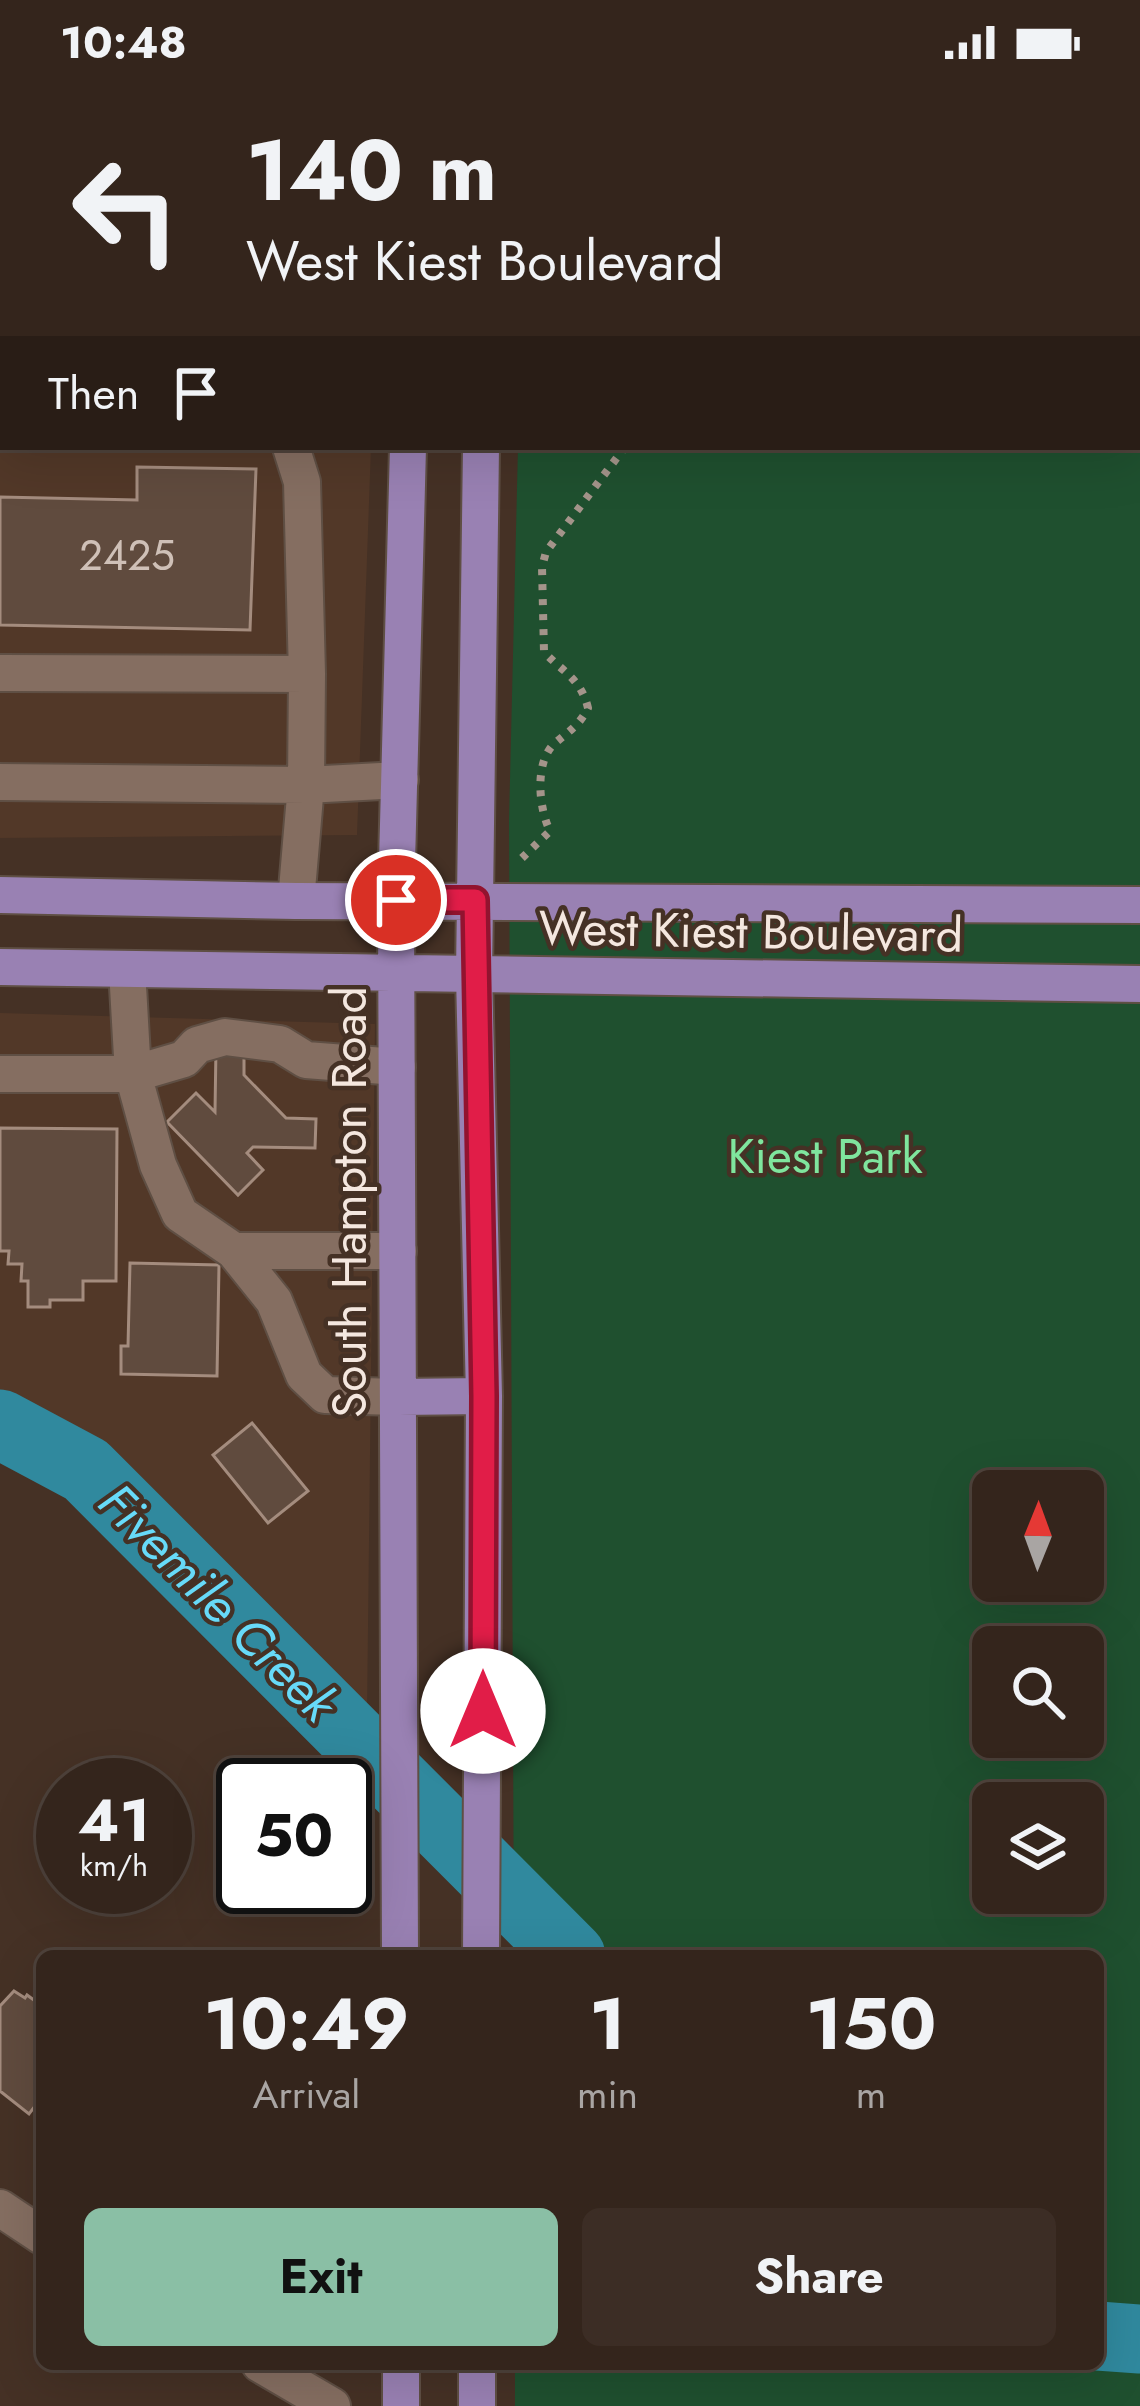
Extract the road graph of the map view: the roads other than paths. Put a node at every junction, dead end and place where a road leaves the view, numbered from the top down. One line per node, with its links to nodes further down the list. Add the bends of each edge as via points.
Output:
1 (292, 450): 5 (street, via 302,482)
2 (408, 450): 6 (main road, South Hampton Road)
3 (482, 450): 11 (main road)
4 (0, 674): 5 (street)
5 (307, 674): 8 (street)
6 (400, 780): 8 (street); 10 (main road, South Hampton Road)
7 (0, 782): 8 (street)
8 (306, 784): 12 (street)
9 (0, 895): 12 (main road, West Kiest Boulevard)
10 (396, 900): 11 (main road, West Kiest Boulevard); 12 (main road, West Kiest Boulevard); 16 (main road, South Hampton Road)
11 (475, 900): 13 (main road, West Kiest Boulevard); 17 (main road)
12 (296, 901)
13 (1140, 905)
14 (0, 967): 15 (main road, West Kiest Boulevard)
15 (128, 969): 16 (main road, West Kiest Boulevard); 21 (street)
16 (397, 974): 17 (main road, West Kiest Boulevard); 19 (main road, South Hampton Road)
17 (474, 975): 18 (main road, West Kiest Boulevard); 25 (main road)
18 (1140, 984)
19 (397, 1067): 21 (street, via 306,1060 280,1044 225,1037 184,1060); 23 (main road, South Hampton Road)
20 (0, 1074): 21 (street)
21 (133, 1074): 22 (street, via 180,1214)
22 (234, 1251): 23 (street); 24 (street, via 274,1301 304,1375 325,1395)
23 (398, 1251): 24 (main road, South Hampton Road)
24 (398, 1396): 25 (main road); 26 (main road, South Hampton Road)
25 (484, 1396): 27 (main road)
26 (400, 1950)
27 (481, 1950)
28 (0, 2208): 29 (street)
29 (36, 2232)
30 (270, 2370): 33 (street)
31 (401, 2370): 34 (main road)
32 (477, 2370): 35 (main road)
33 (332, 2406)
34 (401, 2406)
35 (477, 2406)

